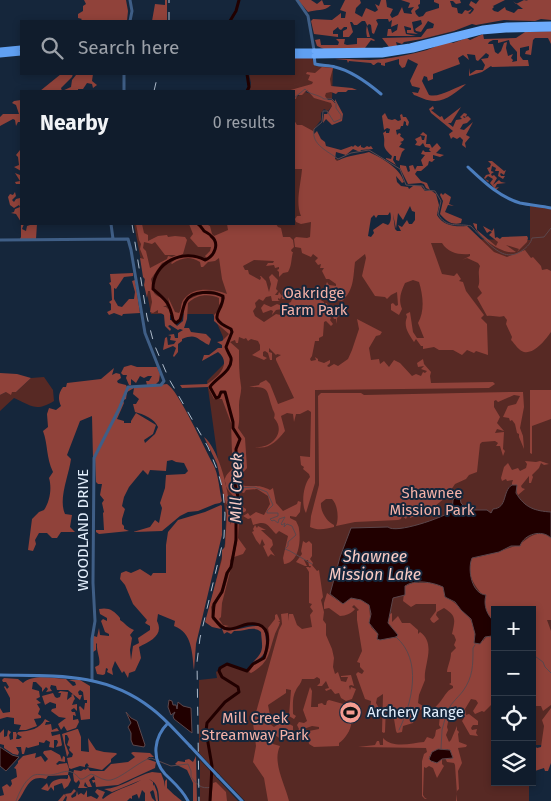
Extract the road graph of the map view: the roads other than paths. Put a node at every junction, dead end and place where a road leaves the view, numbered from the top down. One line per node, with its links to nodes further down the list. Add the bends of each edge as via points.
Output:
1 (130, 0): 3 (street)
2 (297, 0): 11 (street, via 307,15)
3 (130, 20)
4 (551, 24): 11 (highway, via 483,28 384,50)
5 (551, 29): 11 (highway, via 481,32 382,55)
6 (20, 48): 7 (highway)
7 (0, 50)
8 (295, 51): 11 (highway)
9 (20, 53): 10 (highway)
10 (0, 54)
11 (314, 54): 12 (highway); 15 (main road, via 315,64 344,70)
12 (295, 56)
13 (124, 75): 14 (street)
14 (124, 90)
15 (381, 94)
16 (468, 167): 17 (main road, via 509,198)
17 (551, 208)
18 (112, 225): 19 (street)
19 (113, 239): 20 (street); 22 (street, WOODLAND DRIVE, via 128,241 145,332 164,382 161,385 128,387 94,458)
20 (0, 240)
21 (0, 675): 22 (main road, via 65,676)
22 (92, 680): 23 (main road, via 132,696)
23 (168, 723): 24 (main road, via 158,739 156,757 164,773 180,787); 25 (main road, bridge)
24 (188, 801)
25 (242, 801)

